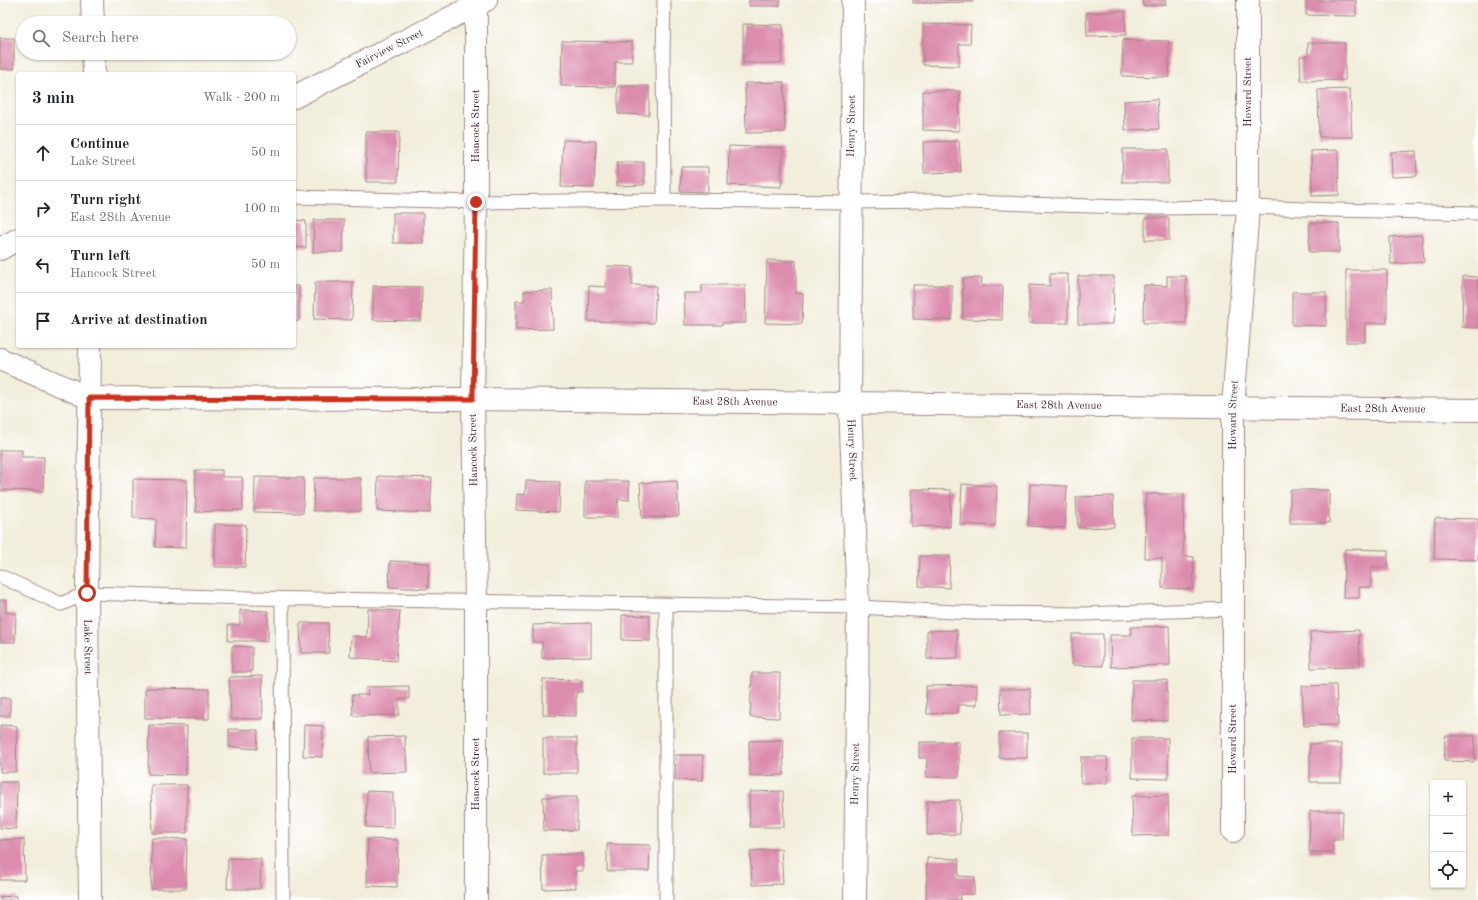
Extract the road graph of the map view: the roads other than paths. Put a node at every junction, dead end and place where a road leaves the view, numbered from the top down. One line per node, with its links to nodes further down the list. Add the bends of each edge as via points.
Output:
1 (92, 0): 6 (street)
2 (664, 0): 11 (lane)
3 (853, 0): 13 (street, Henry Street)
4 (1248, 0): 14 (street, Howard Street)
5 (480, 2): 9 (street, Fairview Street); 12 (street, Hancock Street)
6 (93, 16)
7 (93, 60): 8 (street)
8 (94, 72)
9 (296, 96)
10 (296, 198): 12 (lane)
11 (664, 200): 12 (lane); 13 (lane)
12 (476, 202): 21 (street, Hancock Street)
13 (851, 202): 14 (lane, via 933,201 1156,208); 22 (street, Henry Street)
14 (1248, 207): 15 (lane); 23 (street, Howard Street)
15 (1478, 212)
16 (16, 240): 17 (street)
17 (0, 249)
18 (90, 348): 20 (street, Lake Street)
19 (0, 359): 20 (street, East 28th Avenue)
20 (89, 398): 21 (street, East 28th Avenue); 26 (street, Lake Street)
21 (473, 399): 22 (street, East 28th Avenue); 28 (street, Hancock Street)
22 (850, 404): 23 (street, East 28th Avenue); 30 (street, Henry Street)
23 (1233, 407): 24 (street, East 28th Avenue); 31 (street, Howard Street)
24 (1478, 410)
25 (0, 576): 26 (lane, via 61,604)
26 (87, 593): 27 (lane); 33 (street, Lake Street)
27 (282, 599): 28 (lane); 34 (lane)
28 (476, 602): 29 (lane); 35 (street, Hancock Street)
29 (666, 605): 30 (lane); 36 (lane)
30 (858, 607): 31 (lane, via 974,613 1083,614); 37 (street, Henry Street)
31 (1232, 609): 32 (street, Howard Street)
32 (1233, 831)
33 (90, 900)
34 (283, 900)
35 (476, 900)
36 (666, 900)
37 (855, 900)

